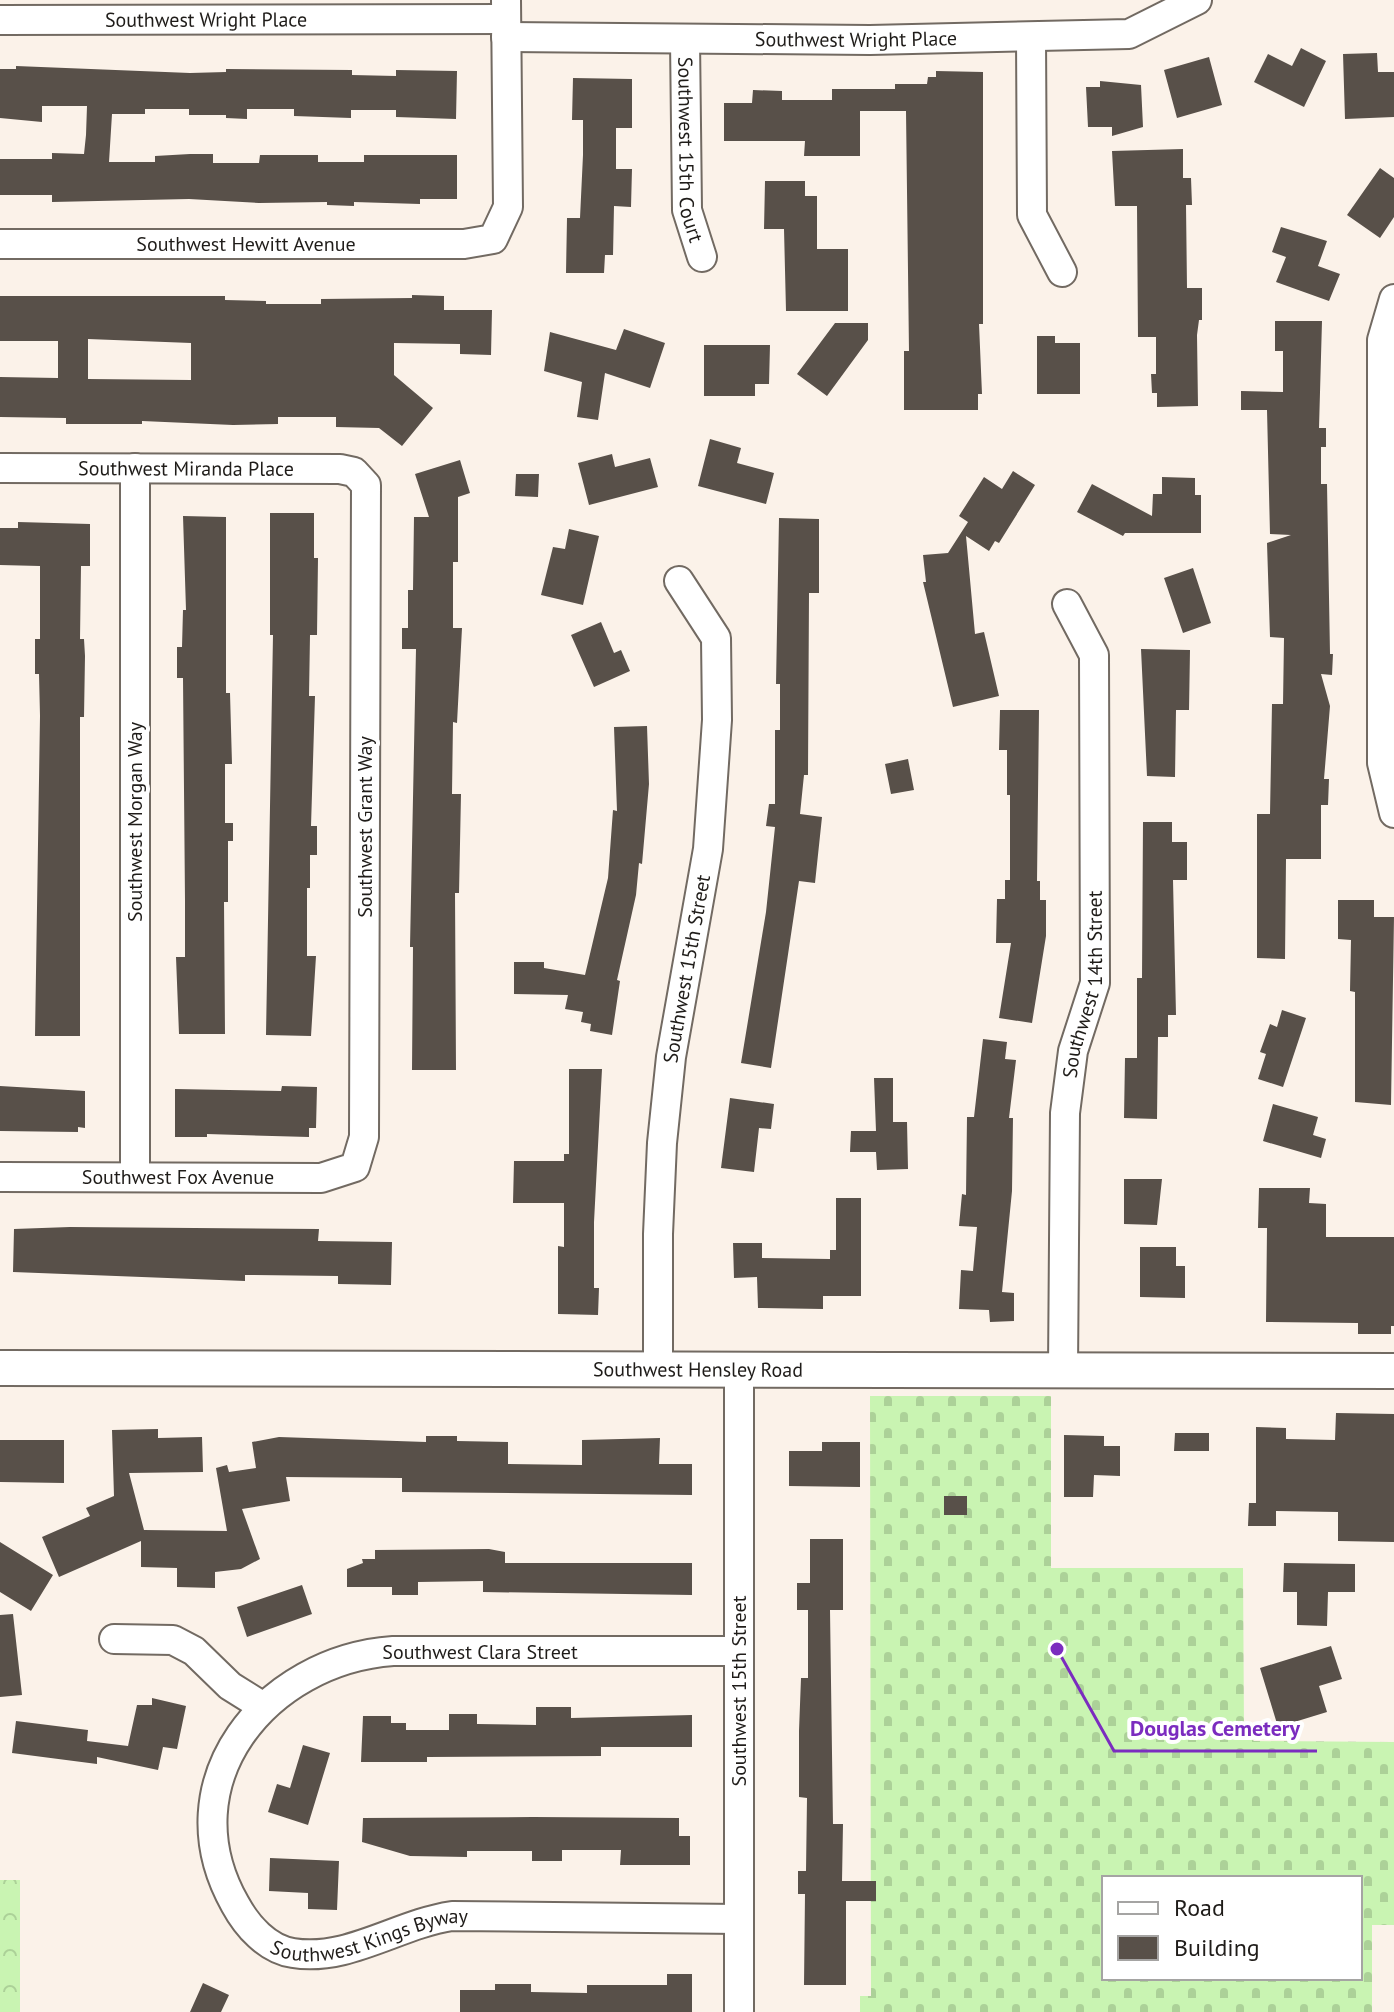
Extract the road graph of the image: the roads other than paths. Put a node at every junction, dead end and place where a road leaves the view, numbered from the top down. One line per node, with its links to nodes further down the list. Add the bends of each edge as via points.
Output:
1 (1197, 0): 4 (street, Southwest Wright Place, via 1129,34)
2 (506, 19): 3 (street, Southwest Wright Place); 5 (street, Southwest Wright Place); 6 (street, Southwest Hewitt Avenue, via 508,207 493,239 464,244)
3 (0, 20)
4 (1031, 37): 5 (street, Southwest Wright Place); 8 (street, via 1032,215)
5 (685, 40): 7 (street, Southwest 15th Court, via 687,210)
6 (0, 244)
7 (702, 257)
8 (1062, 272)
9 (1394, 299): 14 (street, via 1382,340)
10 (0, 468): 11 (street, Southwest Miranda Place)
11 (135, 468): 12 (street, Southwest Miranda Place, via 340,469 354,472); 19 (street, Southwest Morgan Way)
12 (366, 485): 17 (street, Southwest Grant Way, via 364,1137)
13 (679, 581): 21 (street, Southwest 15th Street, via 716,638 717,720 708,849 671,1057 662,1143)
14 (1388, 586): 16 (street, via 1382,763)
15 (1067, 604): 23 (street, Southwest 14th Street, via 1094,655 1095,983 1073,1051 1065,1113)
16 (1394, 813)
17 (355, 1167): 19 (street, Southwest Fox Avenue, via 321,1178)
18 (0, 1177): 19 (street, Southwest Fox Avenue)
19 (135, 1177)
20 (0, 1368): 21 (street, Southwest Hensley Road)
21 (658, 1369): 22 (street, Southwest Hensley Road)
22 (739, 1370): 23 (street, Southwest Hensley Road); 26 (street, Southwest 15th Street)
23 (1063, 1370): 24 (street, Southwest Hensley Road)
24 (1394, 1371)
25 (114, 1639): 27 (street, via 173,1640)
26 (739, 1651): 27 (street, Southwest Clara Street, via 366,1653 313,1670); 28 (street, Southwest 15th Street)
27 (262, 1706): 28 (street, Southwest Kings Byway, via 228,1757 219,1785 215,1843 220,1871 244,1921 264,1941 289,1953 318,1956 346,1950 423,1921 452,1916)
28 (739, 1919): 29 (street, Southwest 15th Street)
29 (739, 2012)

